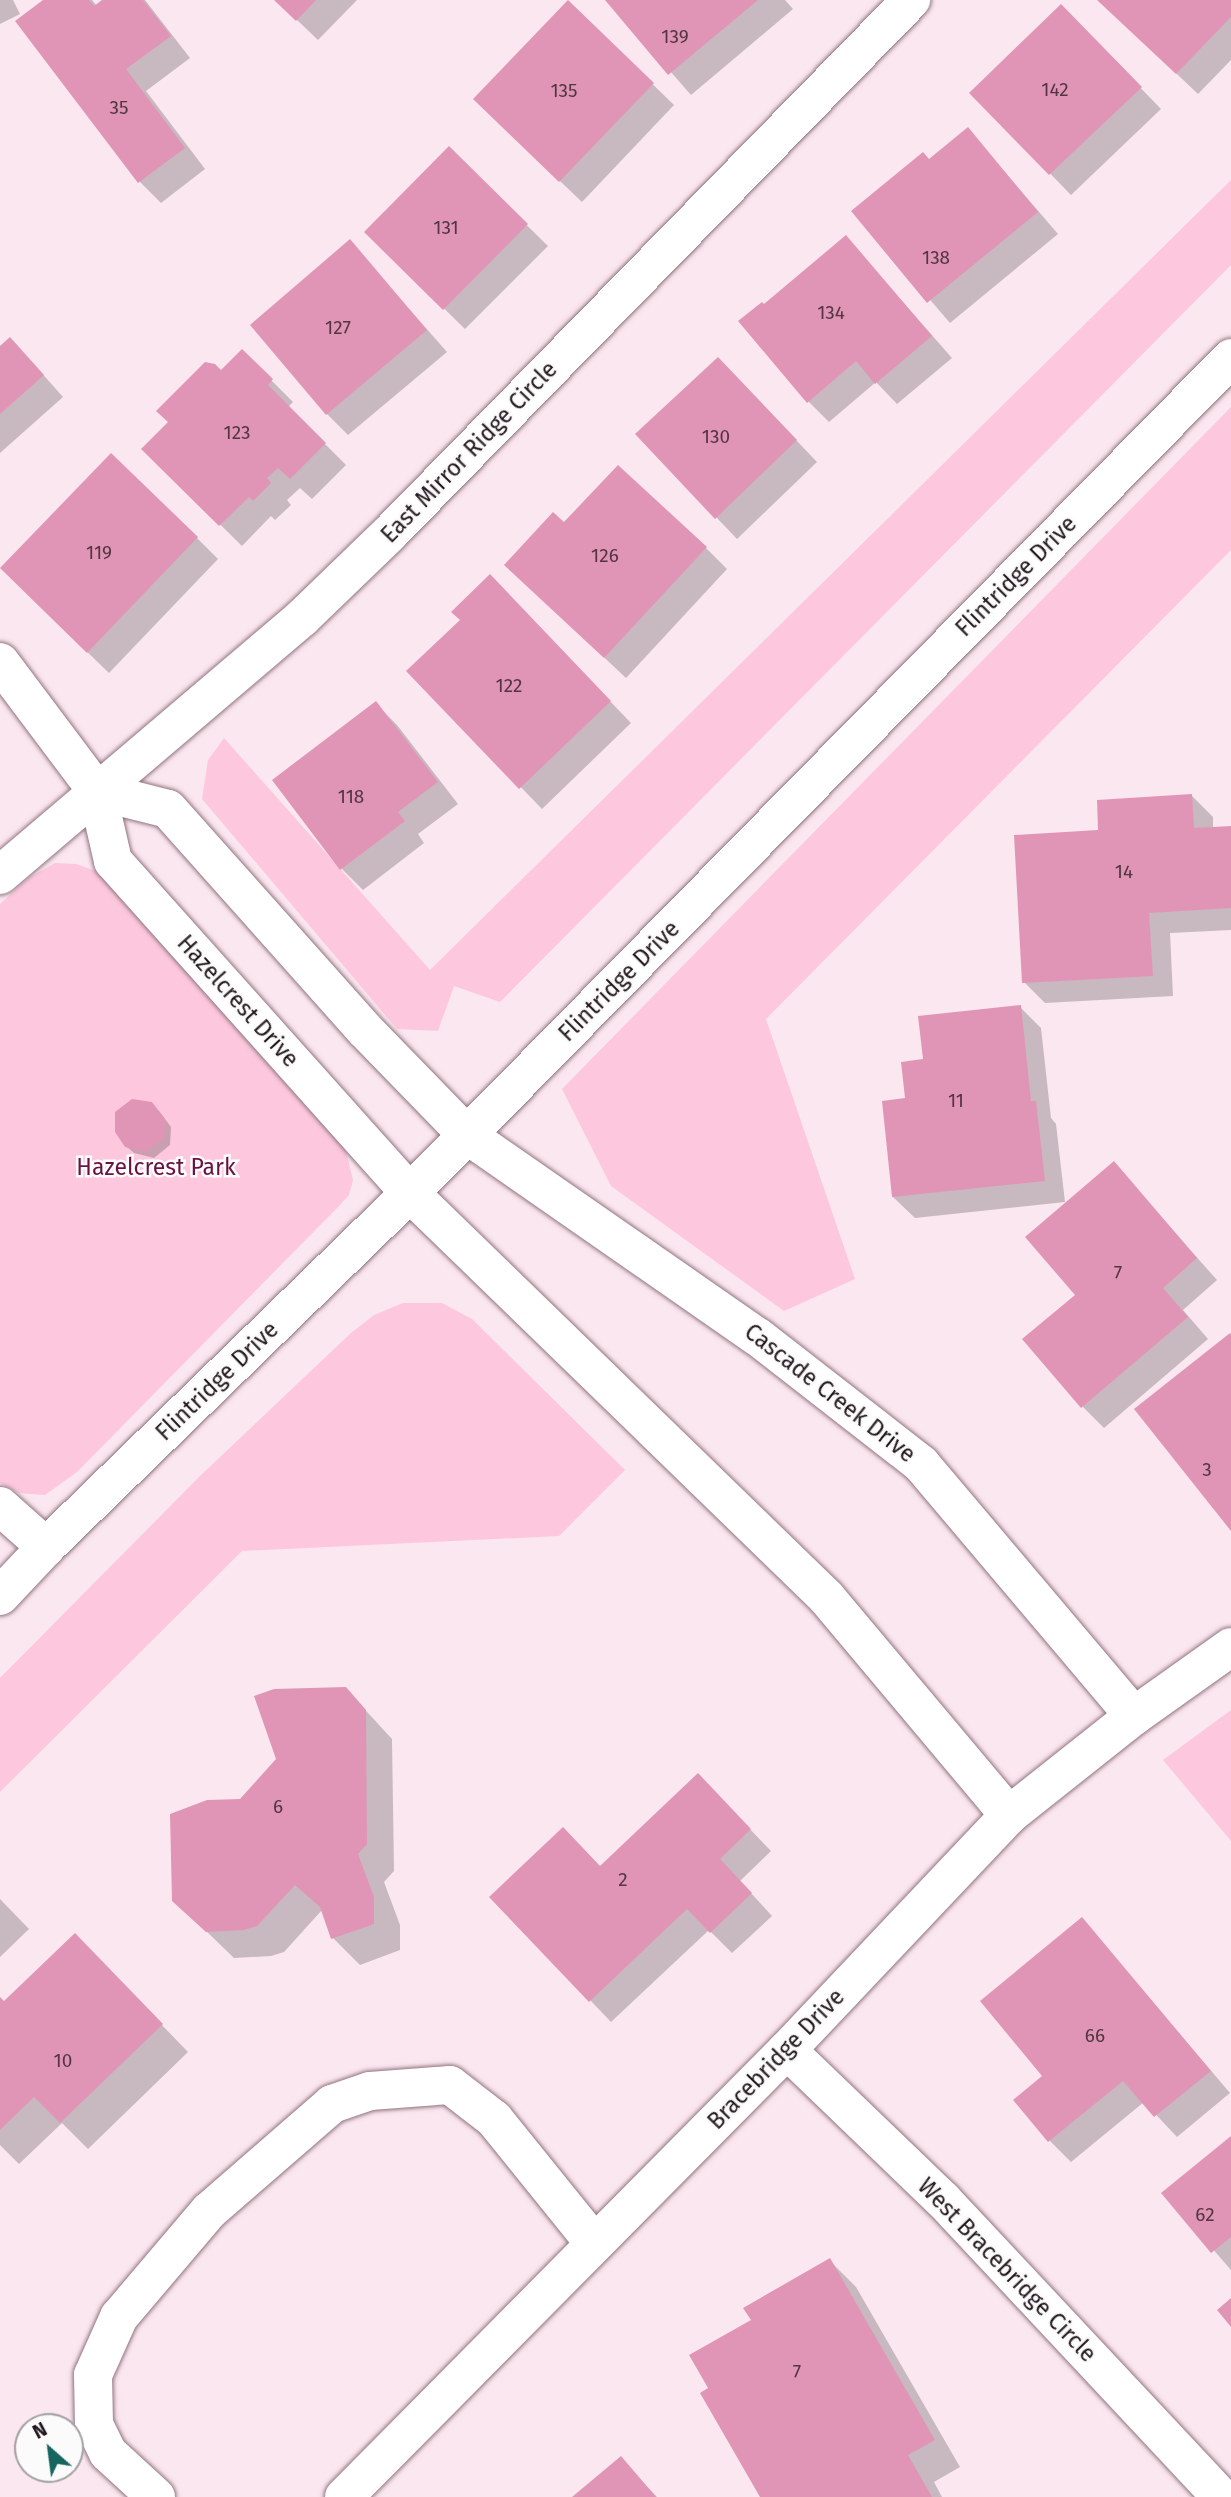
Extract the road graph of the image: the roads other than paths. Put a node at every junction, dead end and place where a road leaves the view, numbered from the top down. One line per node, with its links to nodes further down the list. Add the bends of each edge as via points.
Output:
1 (911, 0): 4 (street, East Mirror Ridge Circle, via 389,534 302,618)
2 (1231, 358): 6 (street, Flintridge Drive)
3 (0, 662): 4 (street, Hazelcrest Drive)
4 (97, 791): 5 (street, East Mirror Ridge Circle); 6 (street, via 168,810 365,1030); 7 (street, Hazelcrest Drive, via 113,861)
5 (0, 875)
6 (467, 1135): 7 (street, Flintridge Drive); 12 (street, Cascade Creek Drive, via 758,1337 921,1464)
7 (410, 1193): 9 (street, Flintridge Drive); 13 (street, via 826,1597)
8 (0, 1506): 9 (street)
9 (46, 1547): 10 (street, Flintridge Drive)
10 (0, 1596)
11 (1231, 1647): 12 (street, Bracebridge Drive)
12 (1134, 1716): 13 (street, Bracebridge Drive)
13 (1009, 1815): 14 (street, Bracebridge Drive)
14 (787, 2050): 15 (street, Bracebridge Drive); 18 (street, West Bracebridge Circle, via 943,2200)
15 (594, 2243): 16 (street, via 494,2119 450,2085 370,2091 332,2104 209,2211 119,2317 93,2375 94,2424 108,2453); 17 (street, Bracebridge Drive)
16 (156, 2497)
17 (344, 2497)
18 (1221, 2497)

